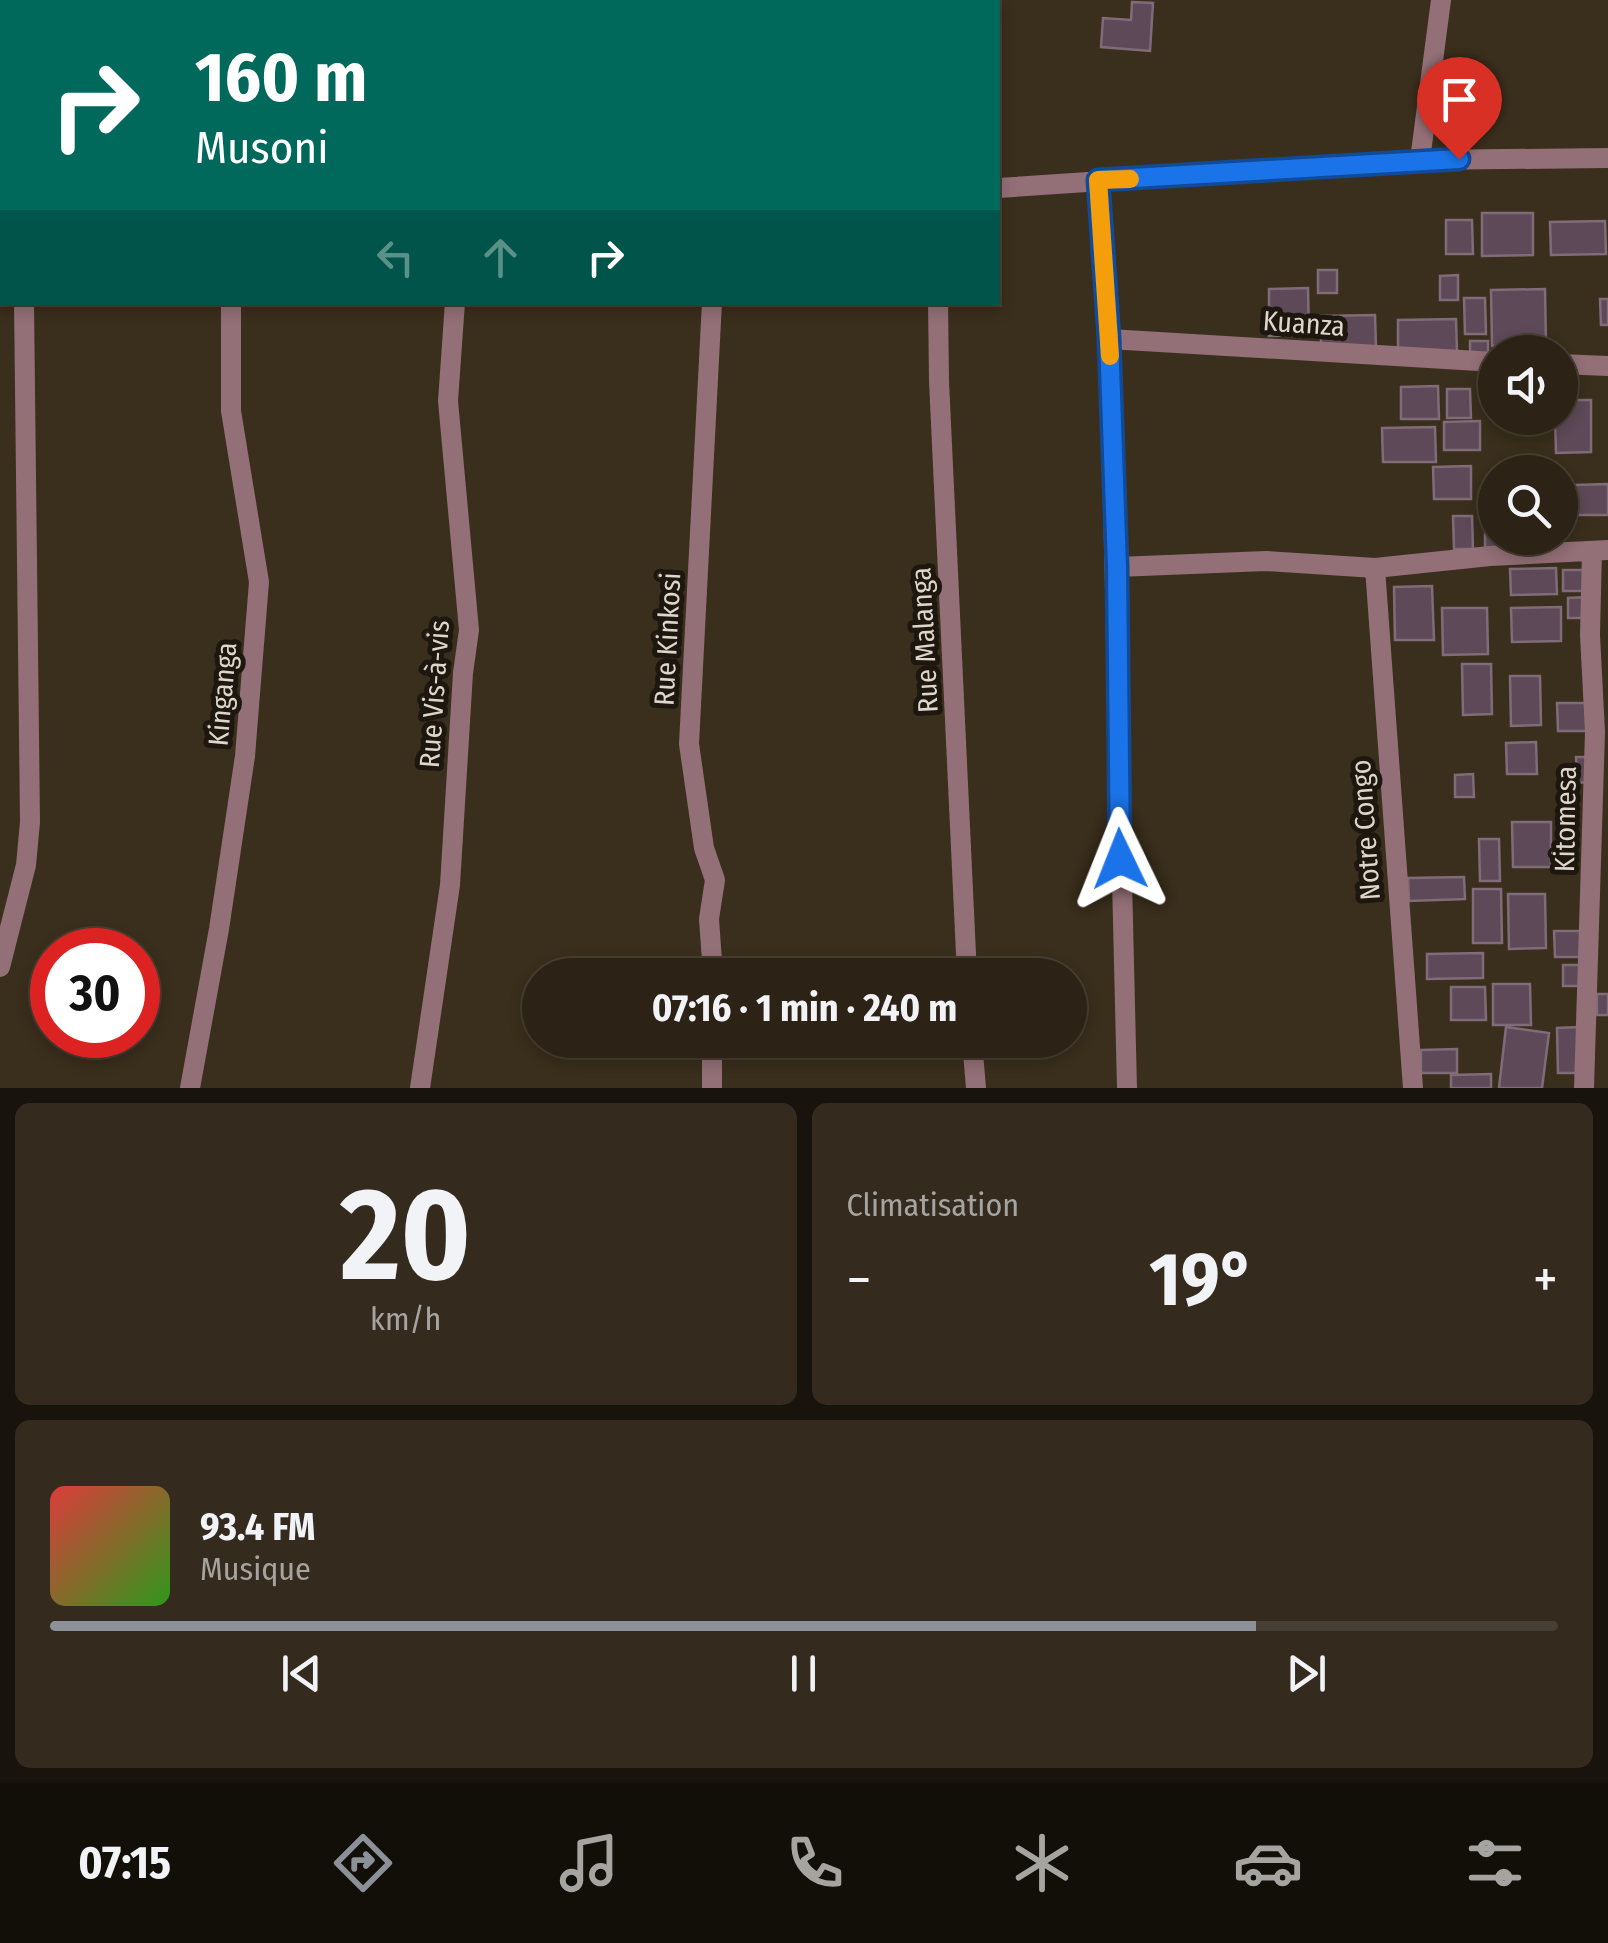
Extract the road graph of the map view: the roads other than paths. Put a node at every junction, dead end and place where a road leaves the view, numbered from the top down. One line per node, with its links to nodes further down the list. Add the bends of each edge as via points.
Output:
1 (1441, 0): 3 (street)
2 (1608, 158): 3 (street)
3 (1420, 160): 4 (street)
4 (1098, 180): 5 (street); 11 (street)
5 (1000, 188)
6 (24, 305): 20 (street, via 30,822)
7 (231, 305): 23 (street, Kinganga, via 231,411 258,582 245,756)
8 (455, 305): 24 (street, Rue Vis-à-vis, via 448,401 468,630 450,885)
9 (712, 305): 18 (street, Rue Kinkosi, via 689,744 715,880)
10 (938, 305): 19 (street, Rue Malanga)
11 (1109, 338): 12 (street, Kuanza); 16 (street)
12 (1478, 361)
13 (1578, 365): 14 (street)
14 (1608, 366)
15 (1600, 550): 17 (street); 29 (street, Kitomesa, via 1590,635 1595,732)
16 (1117, 567): 17 (street, via 1266,562); 27 (street)
17 (1374, 568): 28 (street, Notre Congo)
18 (711, 958)
19 (966, 958)
20 (0, 967)
21 (712, 1058): 25 (street)
22 (974, 1058): 26 (street)
23 (190, 1088)
24 (420, 1088)
25 (712, 1088)
26 (976, 1088)
27 (1127, 1088)
28 (1414, 1088)
29 (1584, 1088)

